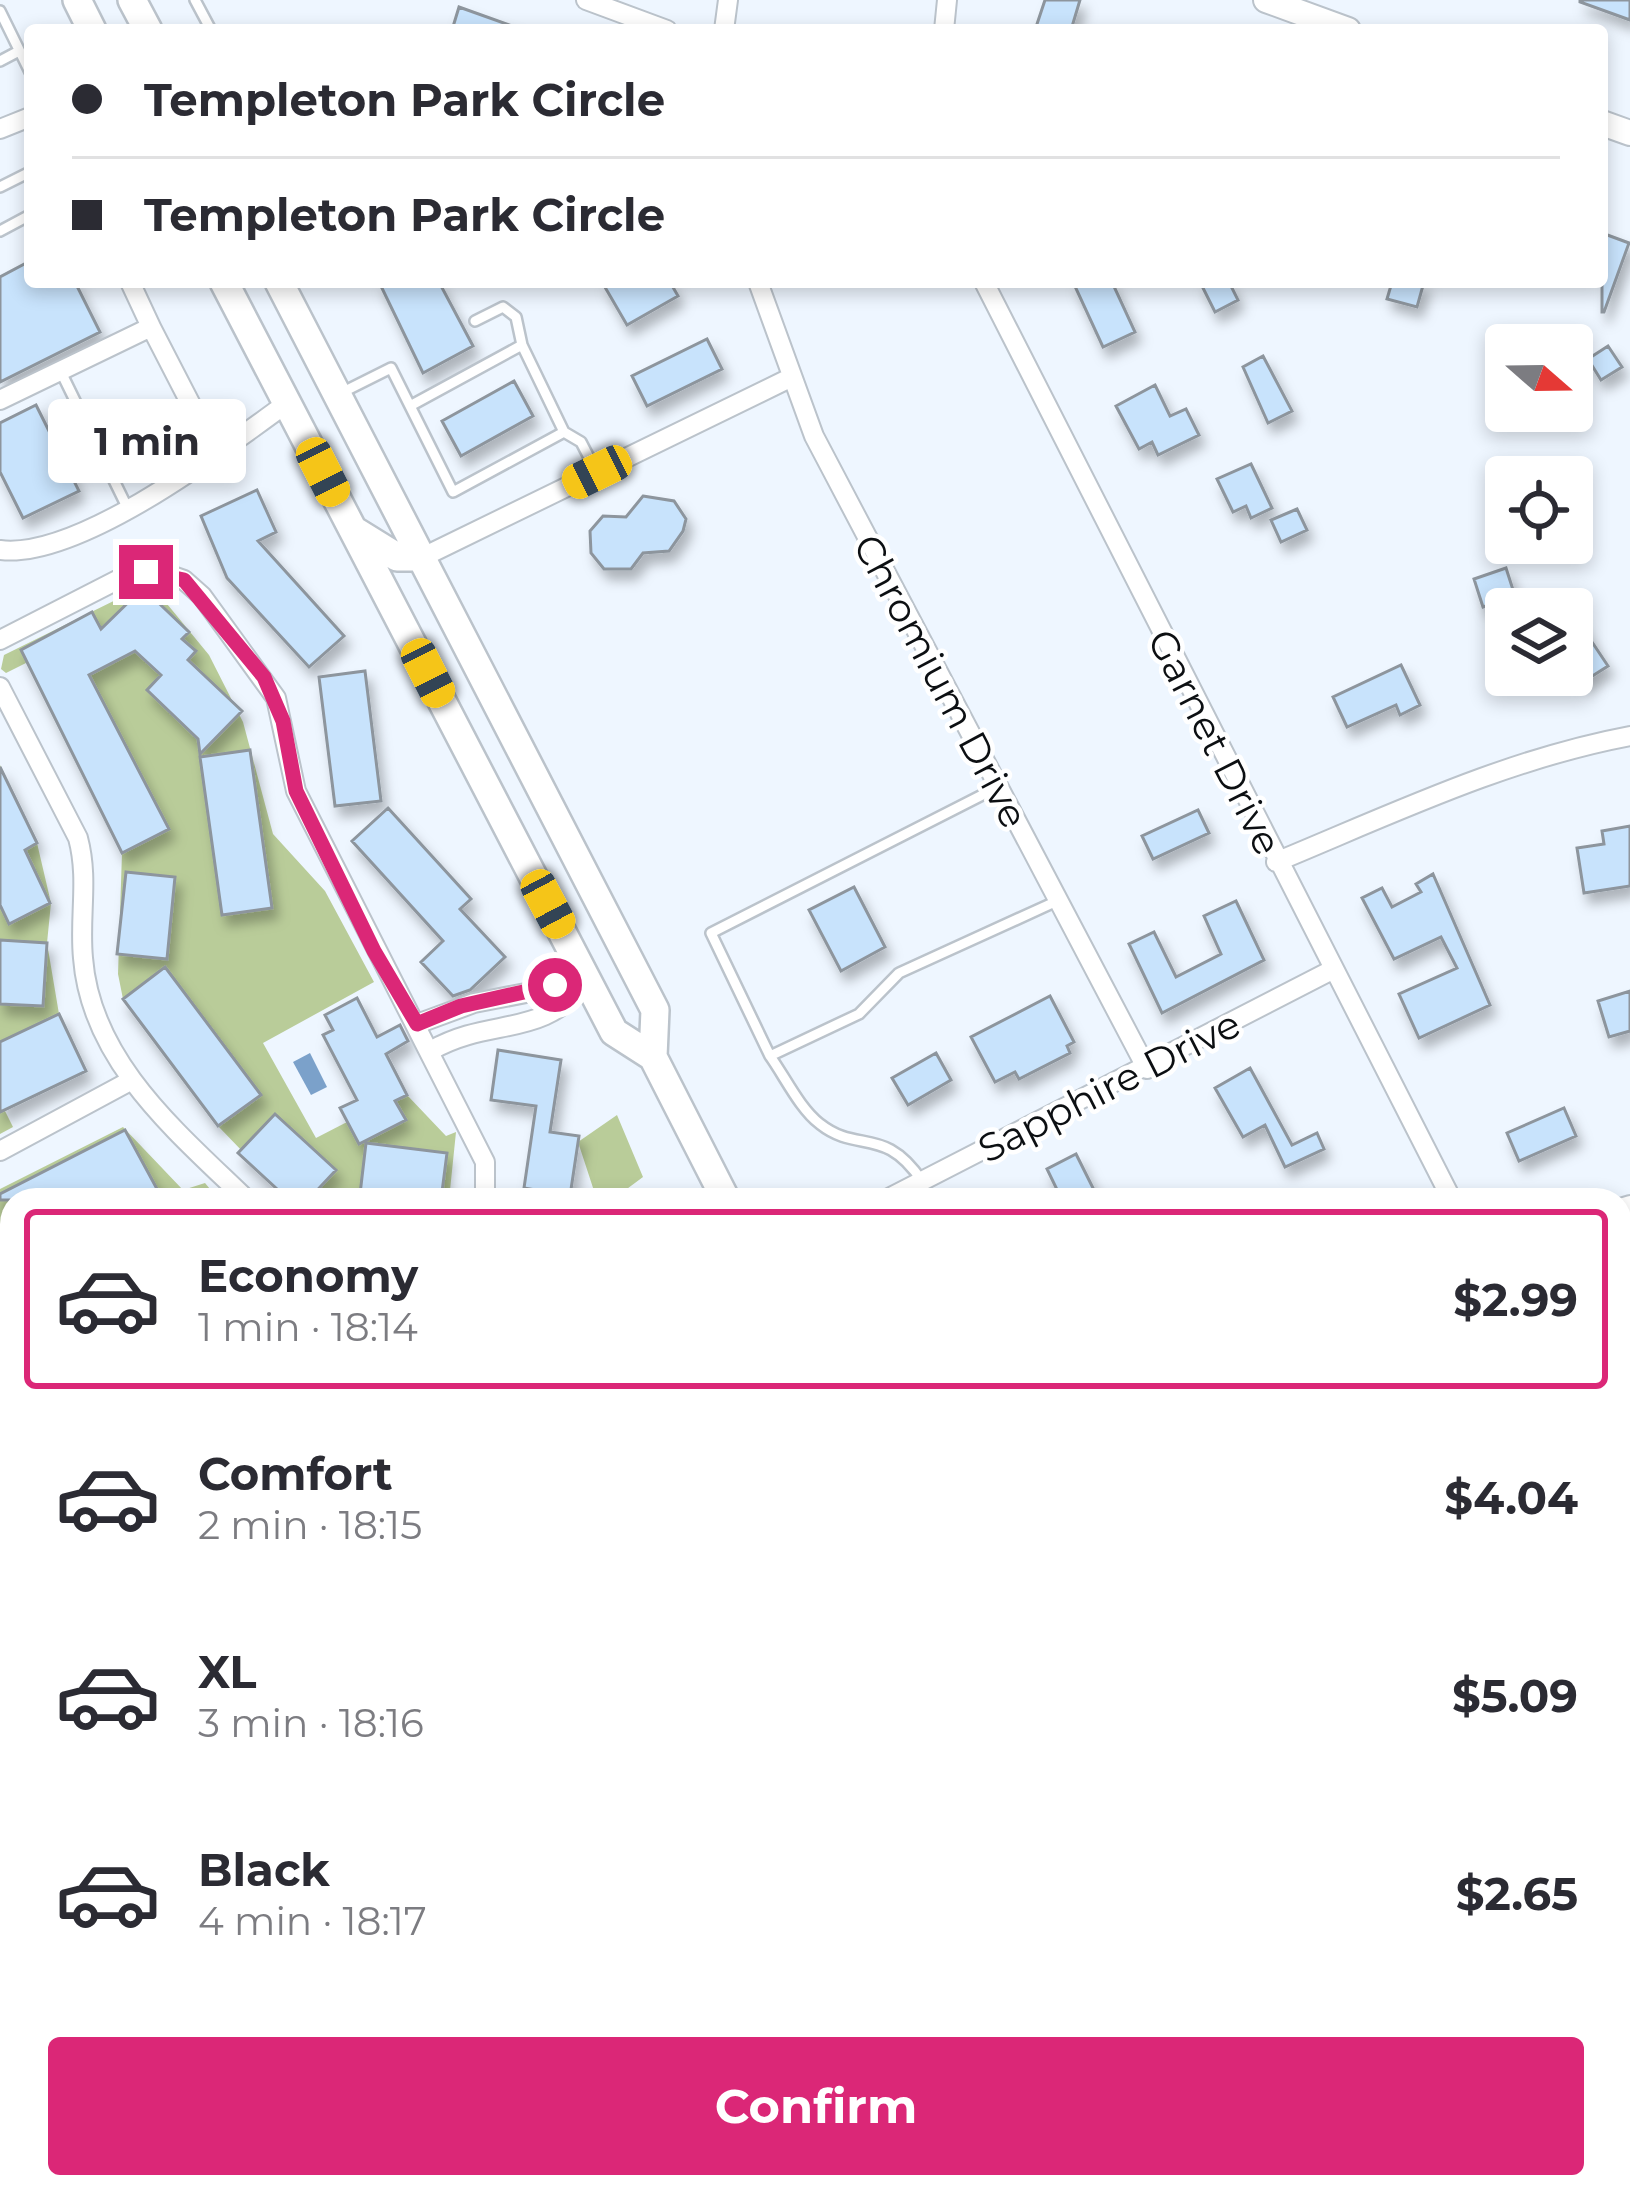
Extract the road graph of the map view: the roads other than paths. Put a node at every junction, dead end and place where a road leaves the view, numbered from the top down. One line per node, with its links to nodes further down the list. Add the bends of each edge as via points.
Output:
1 (586, 0): 4 (street)
2 (1266, 0): 5 (street)
3 (0, 11): 6 (lane)
4 (652, 24)
5 (1332, 24)
6 (5, 35): 7 (lane)
7 (19, 51): 8 (lane); 9 (lane)
8 (0, 61)
9 (24, 61)
10 (133, 288): 16 (street)
11 (227, 288): 22 (main road)
12 (282, 288): 20 (main road)
13 (760, 288): 19 (street, Chromium Drive)
14 (987, 288): 35 (street, Garnet Drive)
15 (475, 321): 17 (lane, via 503,307 516,317)
16 (152, 327): 18 (street); 25 (street)
17 (522, 345): 23 (lane); 24 (lane)
18 (61, 371): 21 (street); 27 (lane)
19 (790, 378): 26 (street); 34 (street, Chromium Drive)
20 (338, 395): 23 (lane, via 391,368); 30 (main road)
21 (0, 400)
22 (287, 403): 25 (street); 28 (main road)
23 (410, 406): 24 (lane, via 453,492)
24 (564, 432): 26 (lane, via 581,442)
25 (217, 454): 27 (street)
26 (597, 472): 30 (street)
27 (127, 507): 29 (street, via 26,554)
28 (352, 529): 30 (main road, via 397,557); 38 (main road)
29 (0, 550)
30 (423, 557): 42 (main road, via 655,1010)
31 (0, 640): 39 (street, via 127,575 164,572 184,580 276,698 296,791)
32 (0, 687): 44 (street, via 78,838 88,988)
33 (1630, 736): 35 (street, via 1467,783)
34 (996, 788): 36 (street, Chromium Drive); 41 (lane, via 712,933)
35 (1276, 862): 37 (street, Garnet Drive)
36 (1057, 901): 41 (lane, via 899,973 859,1014); 43 (street, Chromium Drive)
37 (1332, 970): 43 (street, Sapphire Drive); 51 (street, Garnet Drive)
38 (588, 981): 39 (street, via 474,1003); 40 (street, via 551,1016 459,1035); 42 (main road, via 614,1032)
39 (417, 1024): 40 (street)
40 (432, 1050): 48 (street, via 485,1162)
41 (770, 1055): 46 (lane, via 817,1122 882,1142)
42 (653, 1057): 49 (main road)
43 (1147, 1069): 46 (street, Sapphire Drive)
44 (130, 1081): 45 (street); 47 (street)
45 (0, 1151)
46 (922, 1181): 50 (street, Sapphire Drive)
47 (235, 1188)
48 (484, 1188)
49 (720, 1188)
50 (908, 1188)
51 (1446, 1188)

